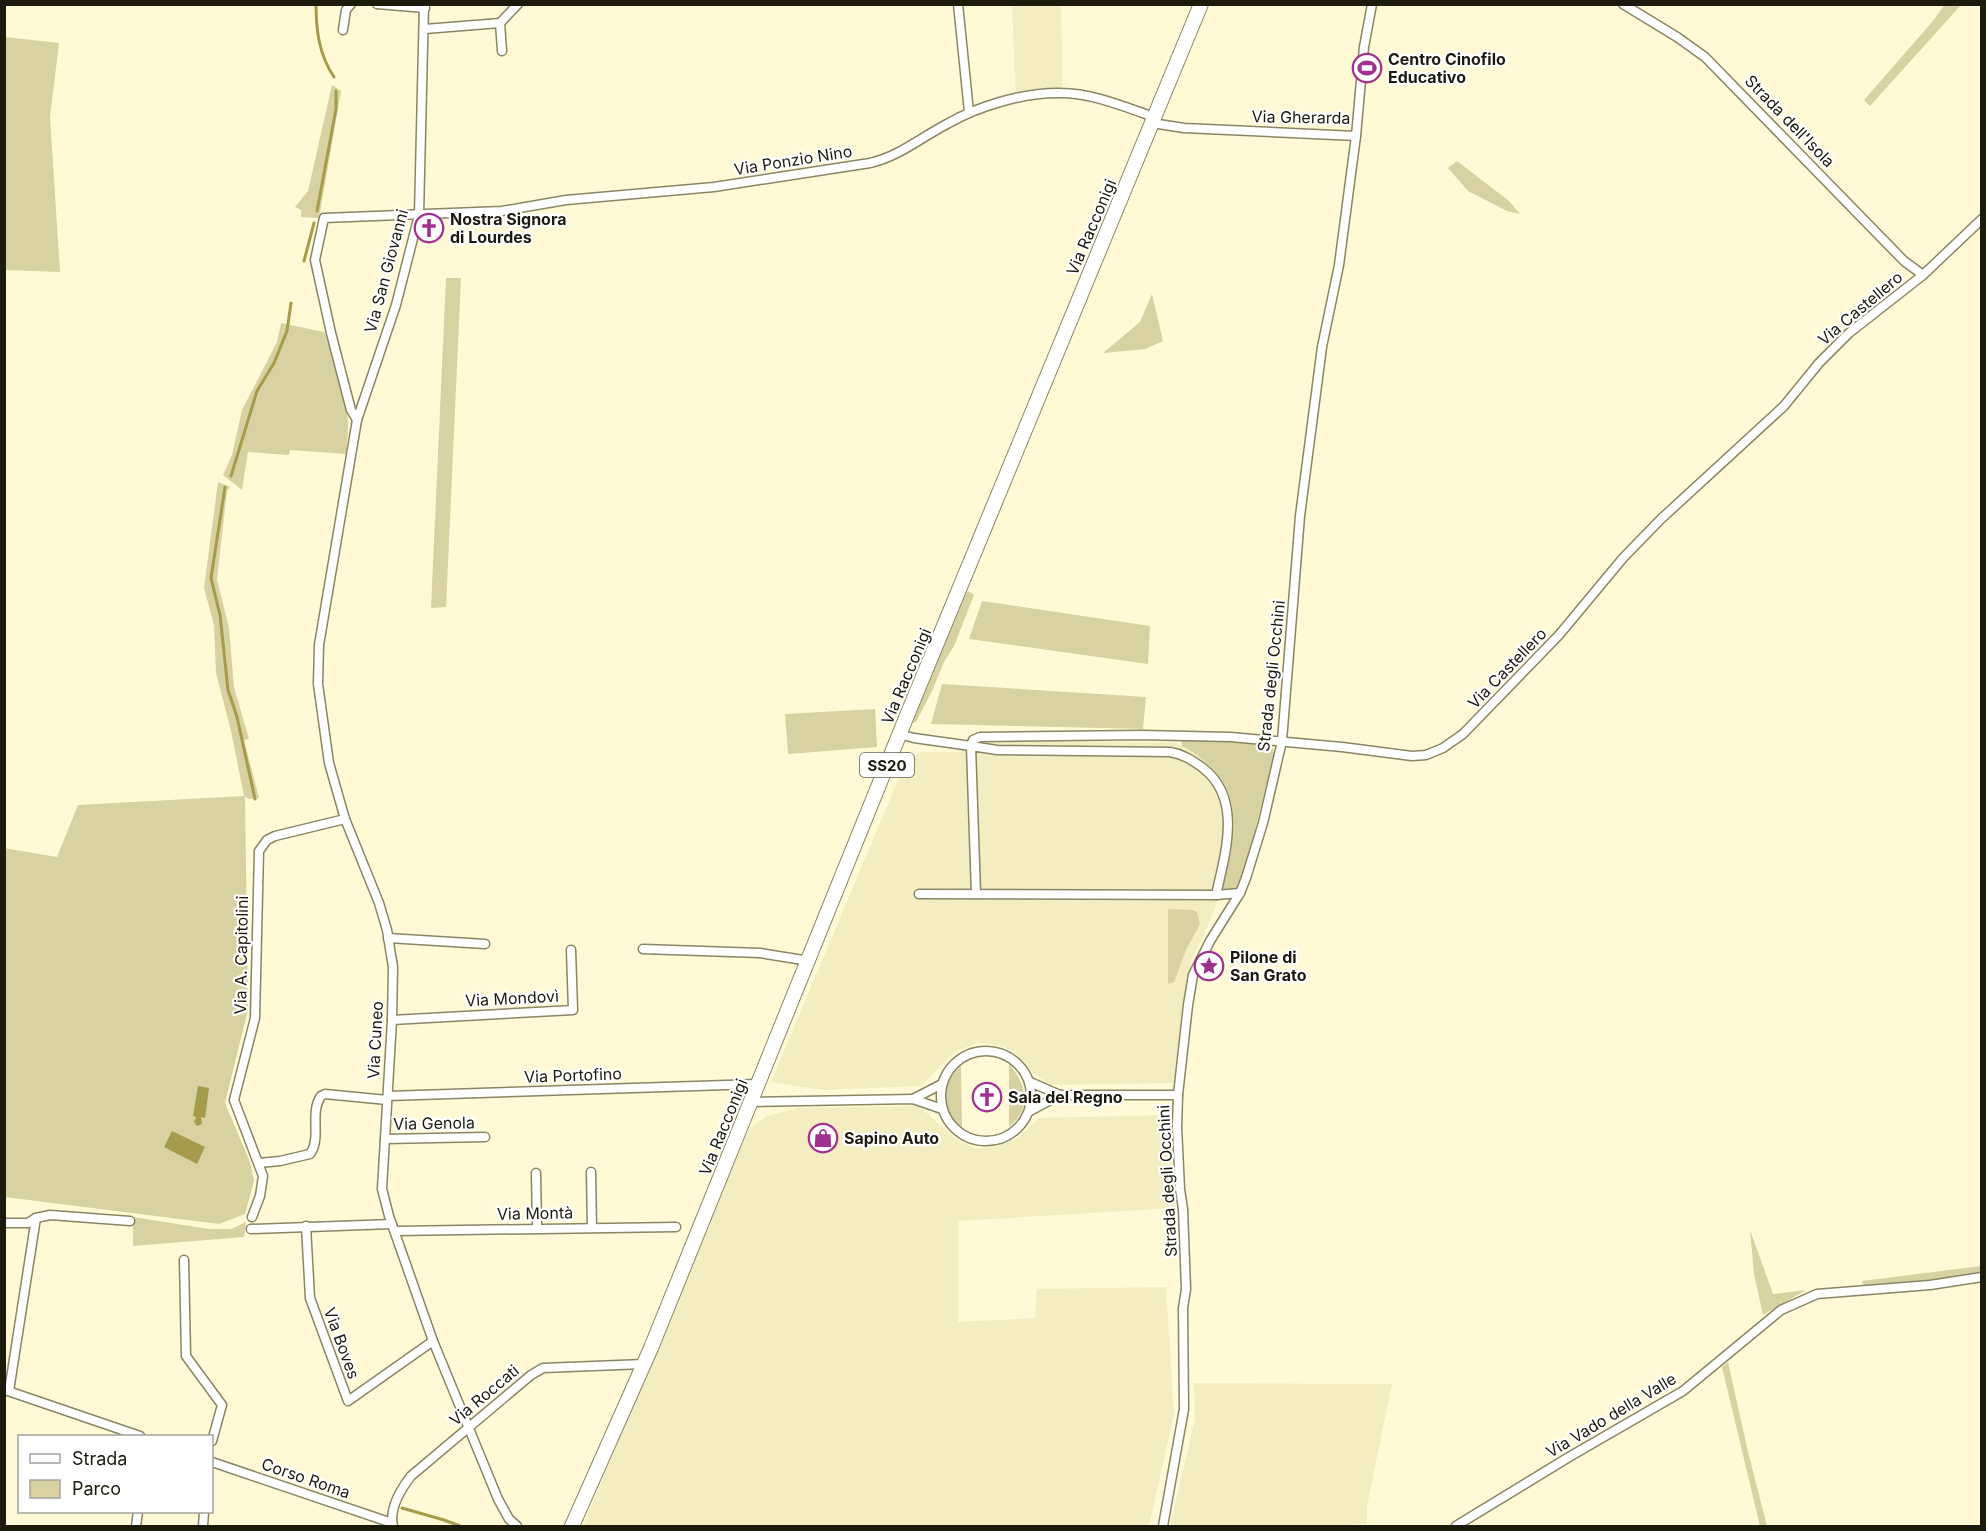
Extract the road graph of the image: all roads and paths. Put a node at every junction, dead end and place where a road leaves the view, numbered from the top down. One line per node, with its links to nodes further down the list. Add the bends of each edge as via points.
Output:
1 (351, 4): 11 (street, via 346,10)
2 (377, 4): 8 (street)
3 (518, 4): 9 (street)
4 (958, 4): 13 (street)
5 (1201, 4): 14 (main road, Via Racconigi / SS20)
6 (1372, 4): 15 (street, Via Gherarda)
7 (1623, 4): 18 (street, Strada dell'Isola, via 1705,57 1904,261)
8 (425, 6): 10 (street, Via San Giovanni)
9 (500, 24): 10 (street); 12 (street)
10 (425, 29): 16 (street, Via San Giovanni)
11 (343, 30)
12 (502, 51)
13 (969, 112): 14 (street, Via Ponzio Nino, via 1030,96 1062,93 1102,100); 16 (street, Via Ponzio Nino, via 892,157 870,163 714,187 566,200 502,211)
14 (1153, 120): 15 (street, Via Gherarda, via 1184,128); 21 (main road, Via Racconigi / SS20)
15 (1356, 136): 22 (street, Strada degli Occhini, via 1300,516)
16 (419, 215): 19 (street, Via San Giovanni, via 396,305); 19 (street, Via Ponzio Nino, via 324,218 315,260 351,410)
17 (1982, 219): 18 (street, Via Castellero)
18 (1923, 275): 22 (street, Via Castellero, via 1849,333 1767,423 1661,519 1559,635 1449,743 1426,755 1412,756)
19 (357, 420): 20 (street, Via San Giovanni)
20 (337, 540): 24 (street, Via Cuneo, via 319,645 318,684 329,763)
21 (899, 734): 23 (street, Via Castellero); 33 (main road, Via Racconigi / SS20)
22 (1282, 741): 23 (street, Via Castellero, via 1231,736 992,736 973,740); 25 (street, Strada degli Occhini, via 1263,823)
23 (970, 746): 27 (street); 28 (street, via 1182,754 1211,774 1220,786 1227,810 1227,846)
24 (345, 819): 29 (street, Via Cuneo, via 379,903); 47 (street, Via A. Capitolini, via 274,836 259,851 255,1018 234,1100)
25 (1240, 893): 28 (street); 39 (street, Strada degli Occhini, via 1193,975)
26 (919, 894): 27 (street)
27 (976, 894): 28 (street)
28 (1216, 895)
29 (388, 938): 30 (street); 34 (street, Via Cuneo, via 393,967)
30 (485, 944)
31 (643, 949): 33 (street, via 760,953)
32 (571, 950): 34 (street, Via Mondovì, via 573,1010)
33 (809, 961): 36 (main road, Via Racconigi / SS20)
34 (392, 1020): 40 (street, Via Cuneo)
35 (1030, 1082): 37 (street, via 1013,1059 985,1050 958,1060); 38 (street); 44 (street)
36 (758, 1084): 40 (street, Via Portofino); 42 (main road, Via Racconigi / SS20)
37 (942, 1084): 41 (street); 43 (street)
38 (1060, 1095): 39 (street); 44 (street)
39 (1178, 1095): 72 (street, Strada degli Occhini, via 1186,1289 1184,1409)
40 (387, 1098): 46 (street, Via Cuneo); 47 (street, Via Portofino, via 321,1096 310,1154)
41 (914, 1099): 42 (street); 43 (street)
42 (751, 1102): 63 (main road, Via Racconigi / SS20)
43 (942, 1109): 44 (street, via 956,1130 985,1141 1015,1132)
44 (1029, 1111)
45 (485, 1137): 46 (street, Via Genola)
46 (385, 1138): 56 (street, Via Cuneo, via 382,1190)
47 (259, 1163): 50 (street, Via A. Capitolini, via 262,1186)
48 (591, 1172): 58 (street)
49 (536, 1173): 57 (street)
50 (252, 1217)
51 (36, 1218): 52 (street, via 50,1215); 53 (street, via 28,1223); 64 (street)
52 (130, 1221)
53 (4, 1223)
54 (306, 1226): 56 (street, Via Montà); 59 (street, Via Montà); 62 (street, Via Boves, via 310,1298 348,1401)
55 (676, 1227): 58 (street, Via Montà)
56 (393, 1228): 57 (street, Via Montà); 62 (street, Via Cuneo)
57 (537, 1228): 58 (street, Via Montà)
58 (592, 1228)
59 (251, 1229)
60 (184, 1260): 67 (street, via 186,1356 222,1405)
61 (1982, 1277): 73 (street, Via Vado della Valle, via 1817,1294 1781,1310 1683,1391)
62 (433, 1341): 65 (street, Via Cuneo)
63 (644, 1364): 65 (street, Via Roccati, via 543,1368); 71 (main road, Via Racconigi / SS20)
64 (7, 1391): 66 (street)
65 (468, 1428): 69 (street, Via Roccati, via 411,1476 397,1499); 70 (street, Via Cuneo, via 498,1499)
66 (134, 1435)
67 (213, 1437)
68 (213, 1462): 69 (street, Corso Roma)
69 (392, 1525)
70 (517, 1527)
71 (572, 1527)
72 (1163, 1527)
73 (1456, 1527)

